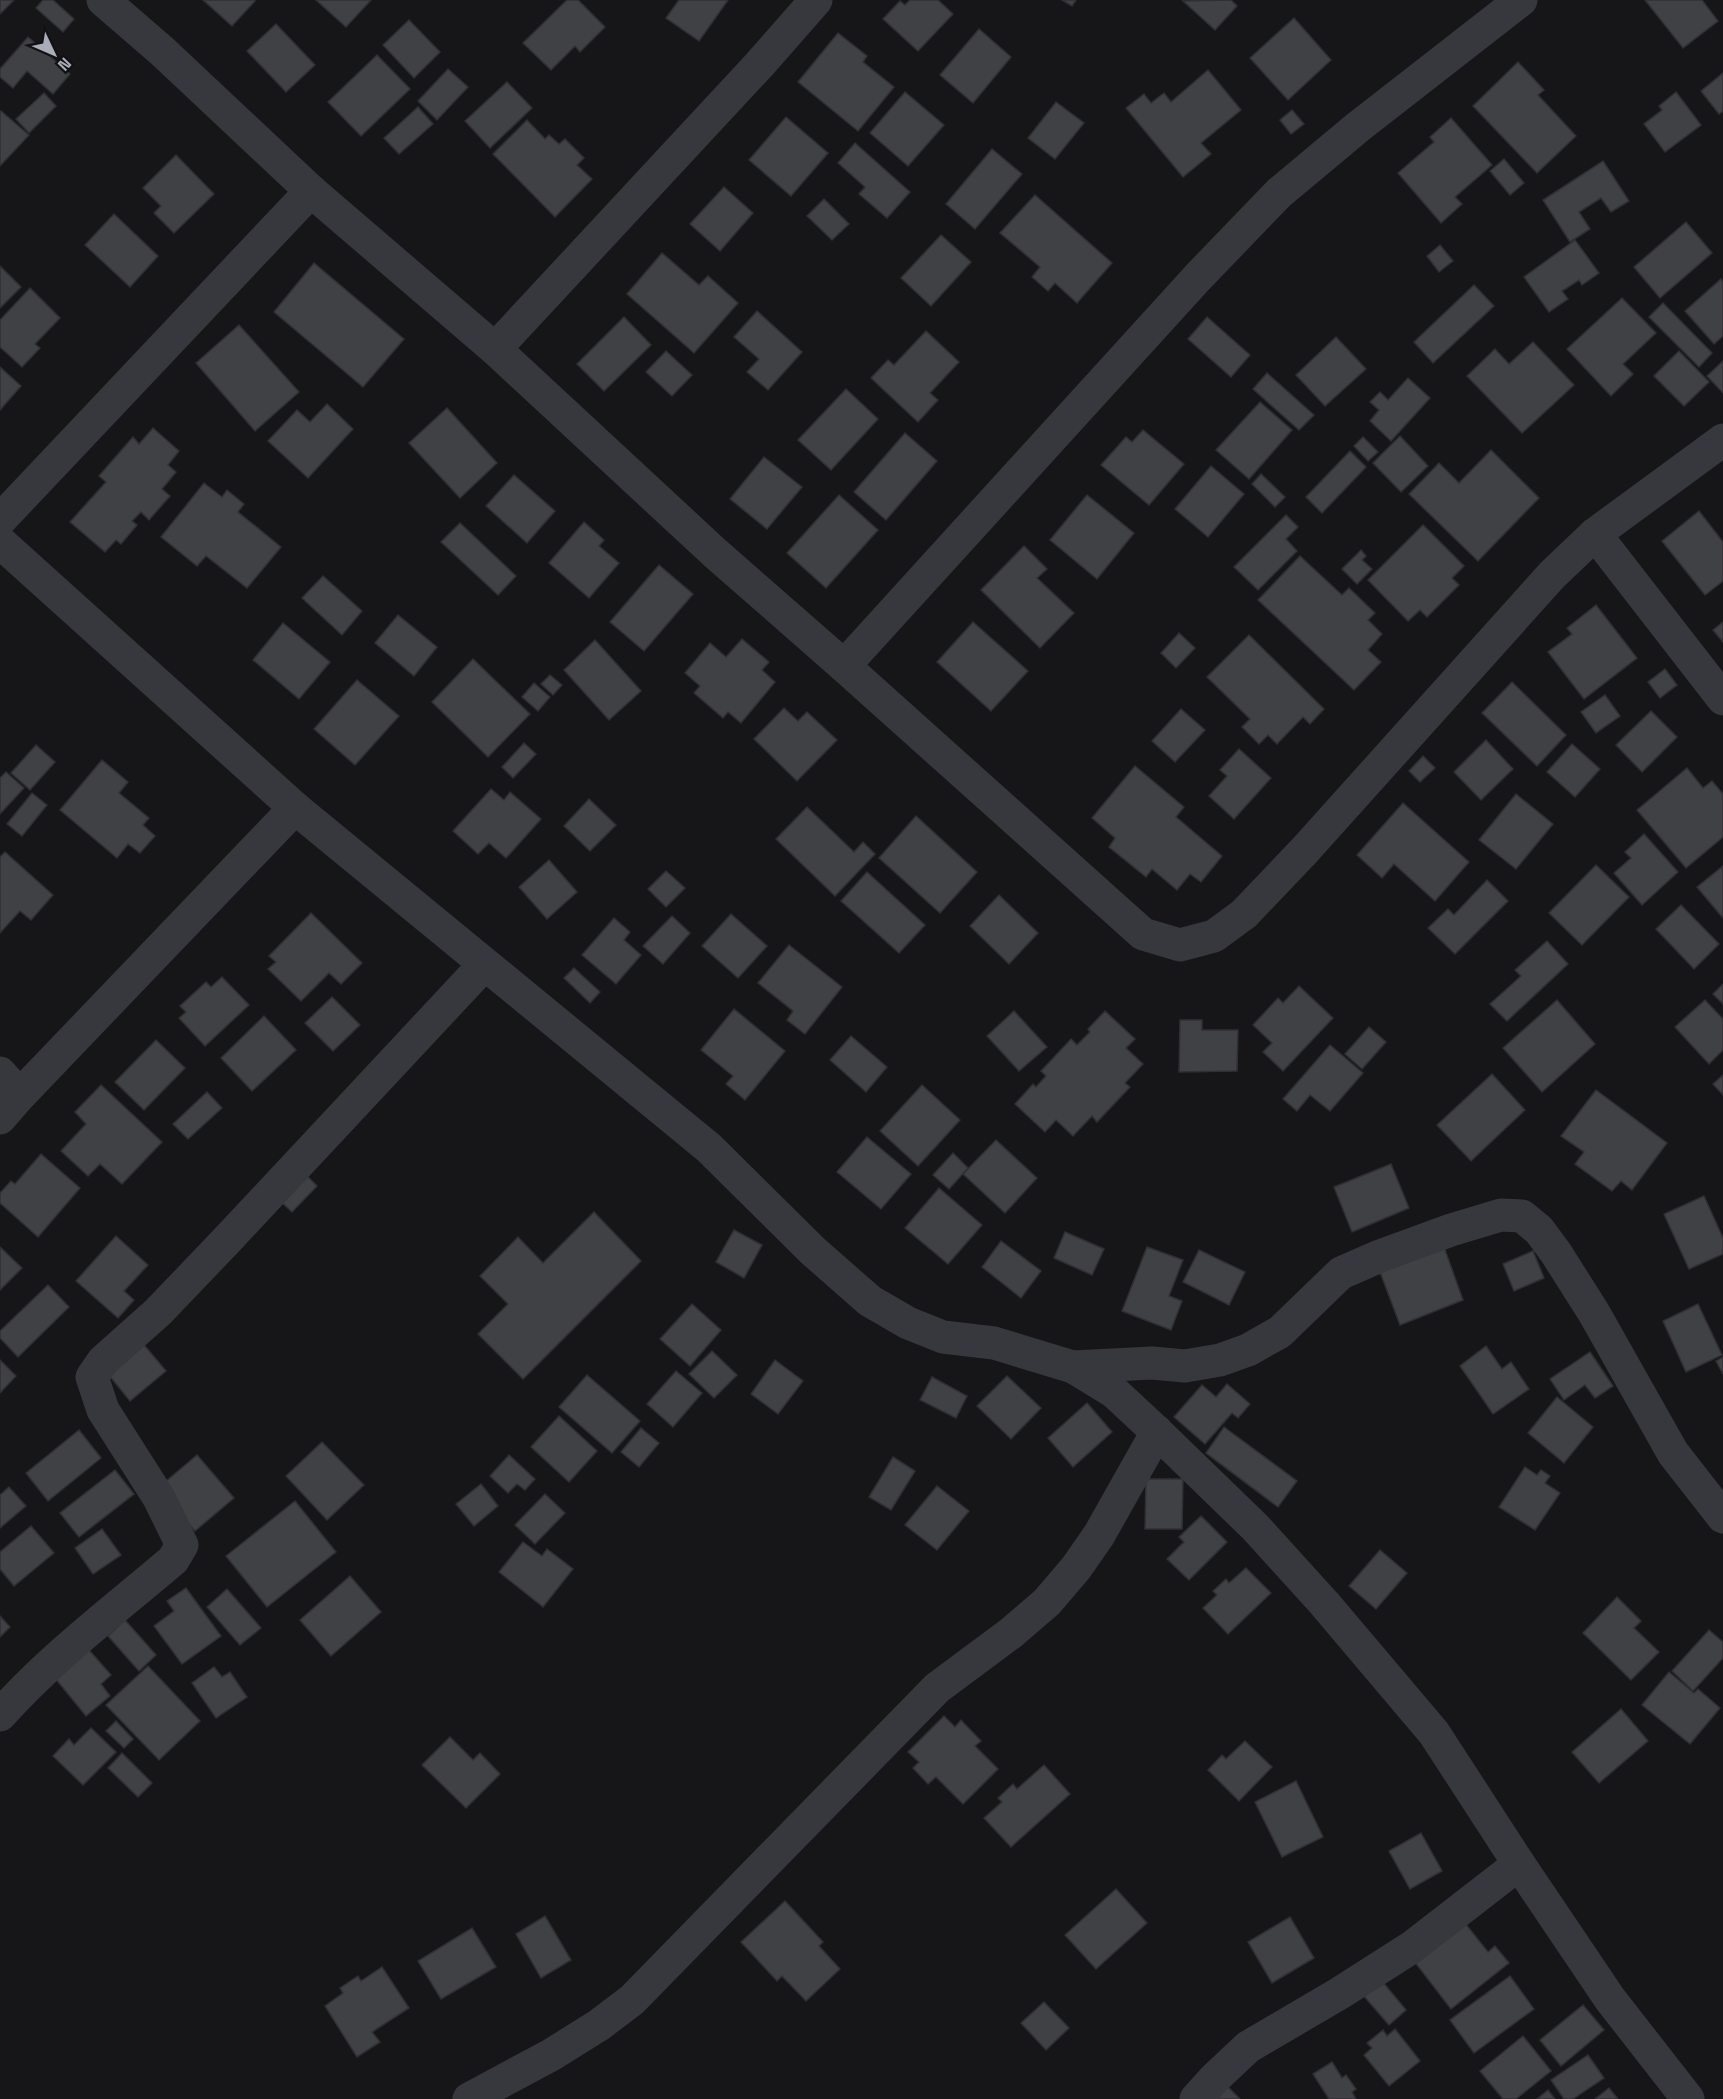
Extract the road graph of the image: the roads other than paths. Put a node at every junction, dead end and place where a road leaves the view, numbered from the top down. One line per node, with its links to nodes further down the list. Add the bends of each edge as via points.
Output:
1 (103, 0): 4 (street)
2 (816, 0): 5 (street)
3 (1521, 0): 10 (street, via 1279,193)
4 (311, 191): 5 (street); 7 (street)
5 (495, 349): 10 (street, via 714,553)
6 (1723, 440): 8 (street)
7 (0, 520)
8 (1595, 534): 10 (street, via 1552,575 1244,914 1214,936 1180,945 1143,934); 11 (street)
9 (0, 542): 12 (street)
10 (844, 666)
11 (1723, 699)
12 (295, 808): 13 (street); 14 (street)
13 (484, 965): 15 (street, via 709,1148 813,1251 870,1301 943,1337 994,1343); 18 (street, via 219,1249 103,1361 92,1377 103,1410 159,1498 182,1545 173,1560 79,1637)
14 (7, 1095)
15 (1073, 1367): 16 (street, via 1114,1392); 17 (street, via 1152,1363 1185,1366 1220,1360 1280,1332 1341,1273 1461,1227 1501,1215 1522,1216 1539,1230 1556,1253 1673,1453)
16 (1157, 1432): 19 (street, via 1255,1527 1434,1733); 20 (street, via 1099,1535 1047,1602 937,1688 632,2000 551,2055)
17 (1723, 1517)
18 (0, 1714)
19 (1519, 1864): 21 (street, via 1412,1947 1248,2048); 22 (street, via 1610,2000)
20 (469, 2099)
21 (1196, 2099)
22 (1688, 2099)

